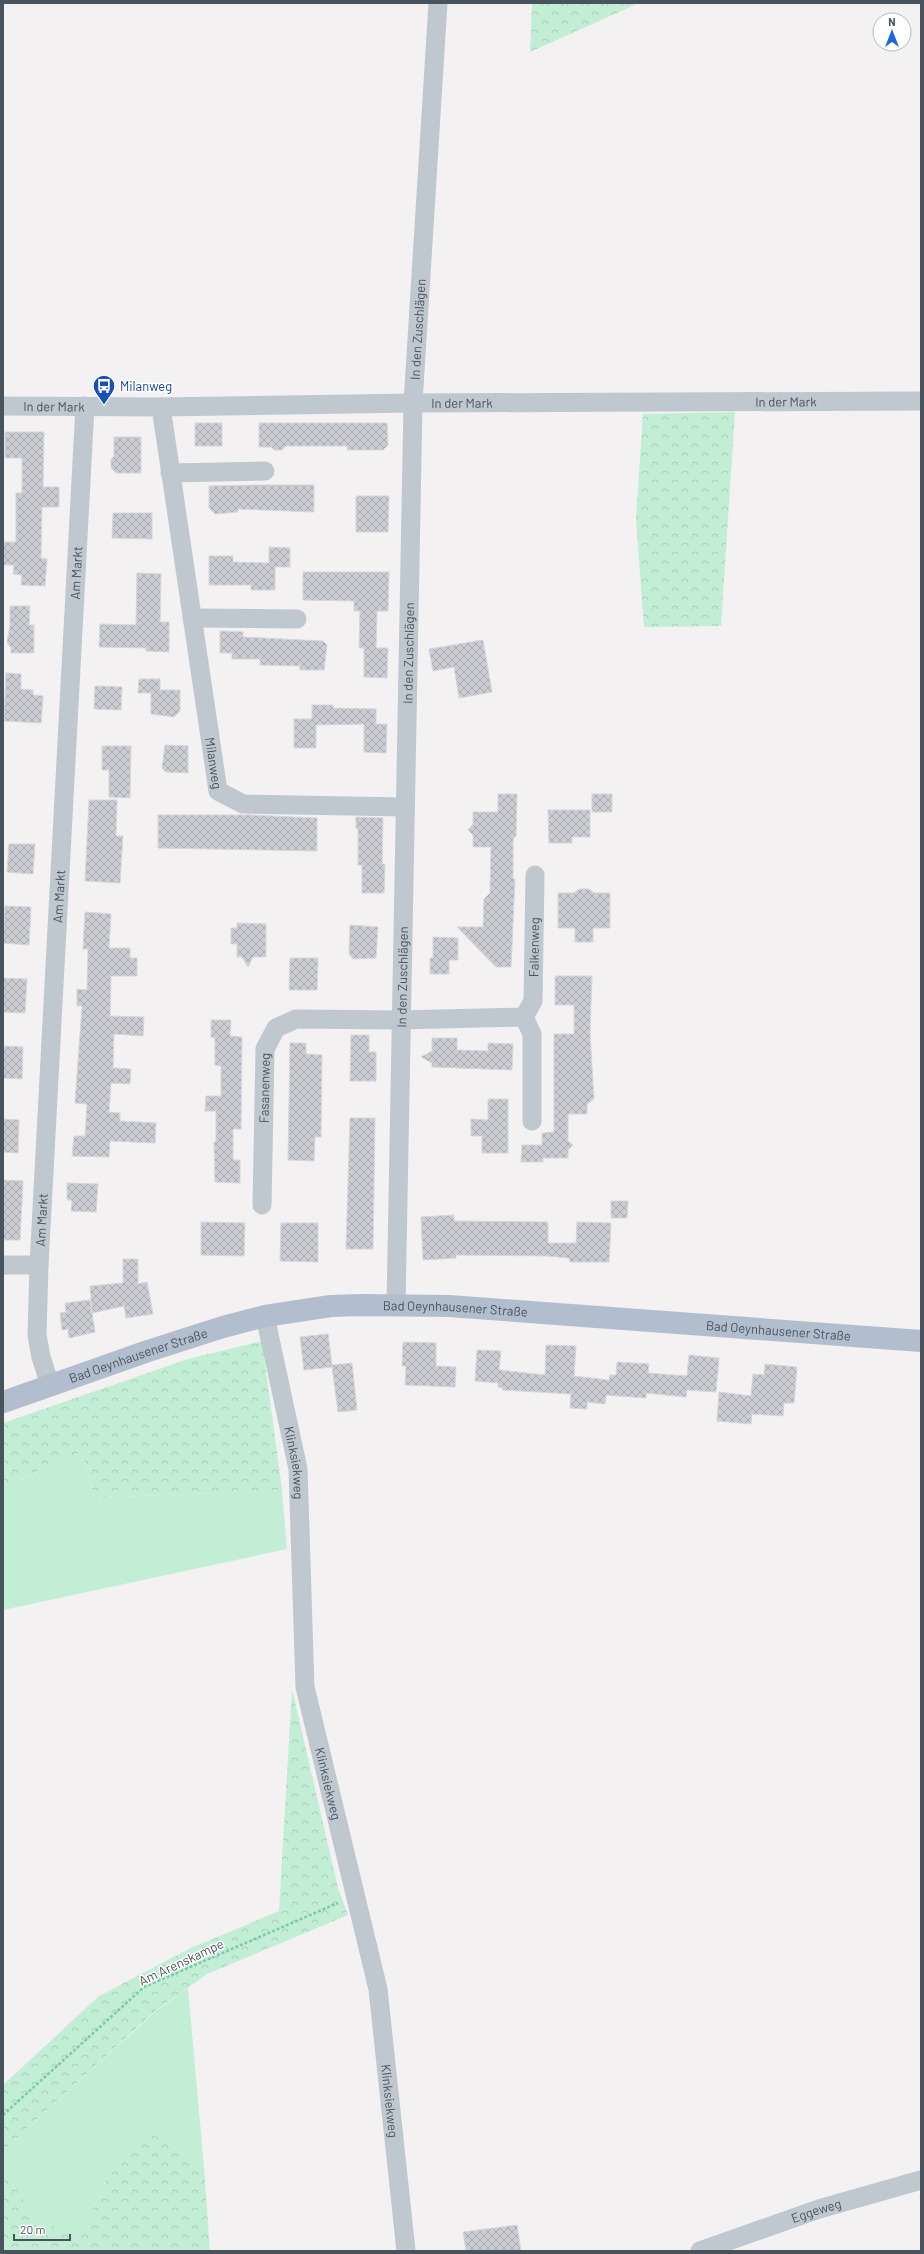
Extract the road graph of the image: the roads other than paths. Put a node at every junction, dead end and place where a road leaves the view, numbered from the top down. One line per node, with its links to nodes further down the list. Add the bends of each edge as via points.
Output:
1 (438, 3): 3 (street, In den Zuschlägen)
2 (921, 401): 3 (street, In der Mark)
3 (413, 403): 6 (street, In der Mark); 11 (street, In den Zuschlägen)
4 (3, 406): 5 (street, In der Mark)
5 (85, 406): 6 (street, In der Mark); 18 (street, Am Markt)
6 (161, 407): 8 (street, Milanweg)
7 (265, 471): 8 (street)
8 (170, 472): 9 (street, Milanweg)
9 (192, 618): 10 (street); 11 (street, Milanweg, via 218,791 243,804)
10 (297, 619)
11 (405, 807): 14 (street, In den Zuschlägen)
12 (535, 875): 13 (street, Falkenweg, via 533,1001)
13 (524, 1017): 14 (street); 15 (street, via 532,1034)
14 (401, 1020): 16 (street, Fasanenweg, via 296,1019 276,1028 265,1049); 19 (street, In den Zuschlägen)
15 (532, 1121)
16 (262, 1205)
17 (3, 1265): 18 (street)
18 (39, 1265): 22 (street, Am Markt, via 37,1335)
19 (396, 1304): 20 (main road, Bad Oeynhausener Straße, via 331,1306); 21 (main road, Bad Oeynhausener Straße)
20 (265, 1316): 22 (main road, Bad Oeynhausener Straße, via 148,1351); 26 (street, Klinksiekweg, via 298,1469 305,1687 378,1989)
21 (921, 1341)
22 (50, 1385): 23 (main road, Bad Oeynhausener Straße)
23 (3, 1402)
24 (921, 2180): 25 (street, Eggeweg, via 819,2209)
25 (707, 2249)
26 (406, 2251)

